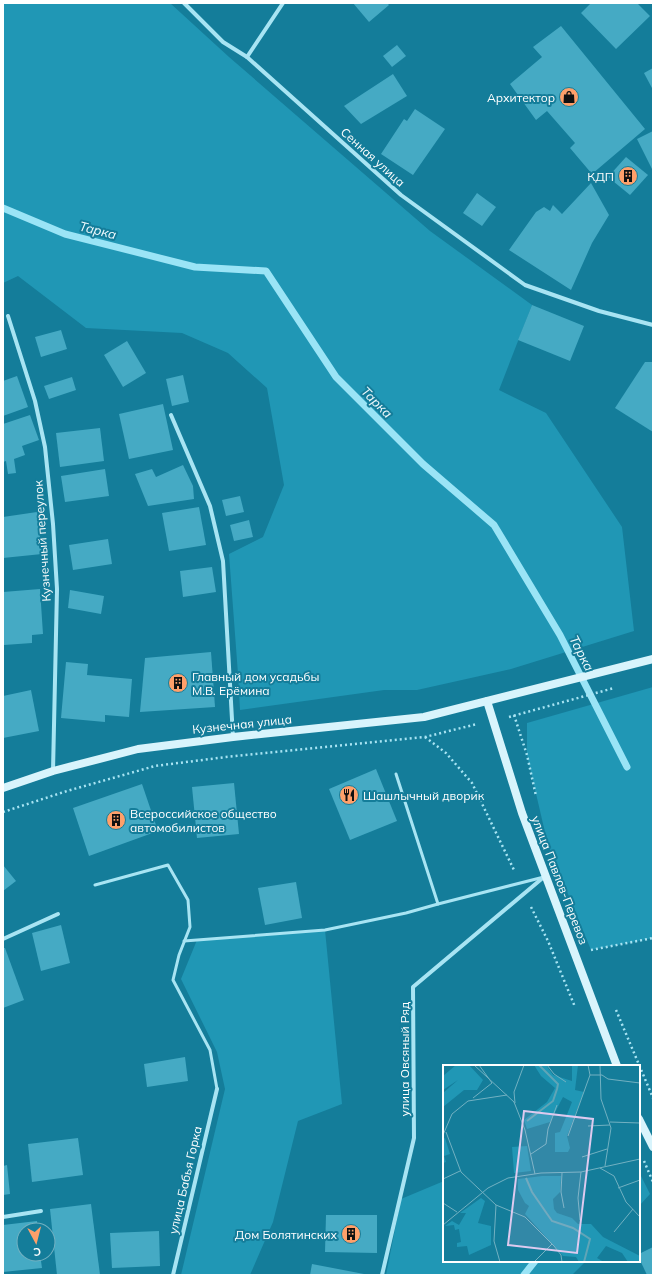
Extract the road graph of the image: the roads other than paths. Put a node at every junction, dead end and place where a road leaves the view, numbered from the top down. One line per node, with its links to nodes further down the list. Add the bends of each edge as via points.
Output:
1 (184, 3): 3 (street, Сенная улица, via 223,42)
2 (283, 3): 3 (street)
3 (247, 57): 5 (street, Сенная улица, via 401,195 525,285 599,311)
4 (8, 316): 10 (street, Кузнечный переулок, via 35,401 43,439 53,524 57,589)
5 (653, 325)
6 (171, 415): 9 (street, via 210,506 223,561)
7 (653, 659): 8 (main road, Кузнечная улица)
8 (487, 701): 9 (main road, Кузнечная улица, via 424,717); 13 (main road, улица Павлов-Перевоз, via 522,813)
9 (233, 737): 10 (main road, Кузнечная улица, via 138,749)
10 (53, 770): 12 (main road, Кузнечная улица)
11 (396, 774): 15 (lane)
12 (3, 788)
13 (546, 876): 15 (lane); 19 (main road, улица Павлов-Перевоз); 26 (street, улица Овсяный Ряд, via 413,988 414,1138)
14 (95, 885): 18 (lane, via 168,865 188,900 190,927)
15 (438, 904): 18 (lane, via 325,930)
16 (58, 914): 17 (street)
17 (3, 939)
18 (184, 941): 20 (lane, via 173,980 210,1050)
19 (617, 1065)
20 (217, 1089): 25 (street, улица Бабья Горка)
21 (640, 1121): 22 (main road)
22 (653, 1147)
23 (41, 1211): 24 (street)
24 (3, 1217)
25 (173, 1275)
26 (382, 1275)

